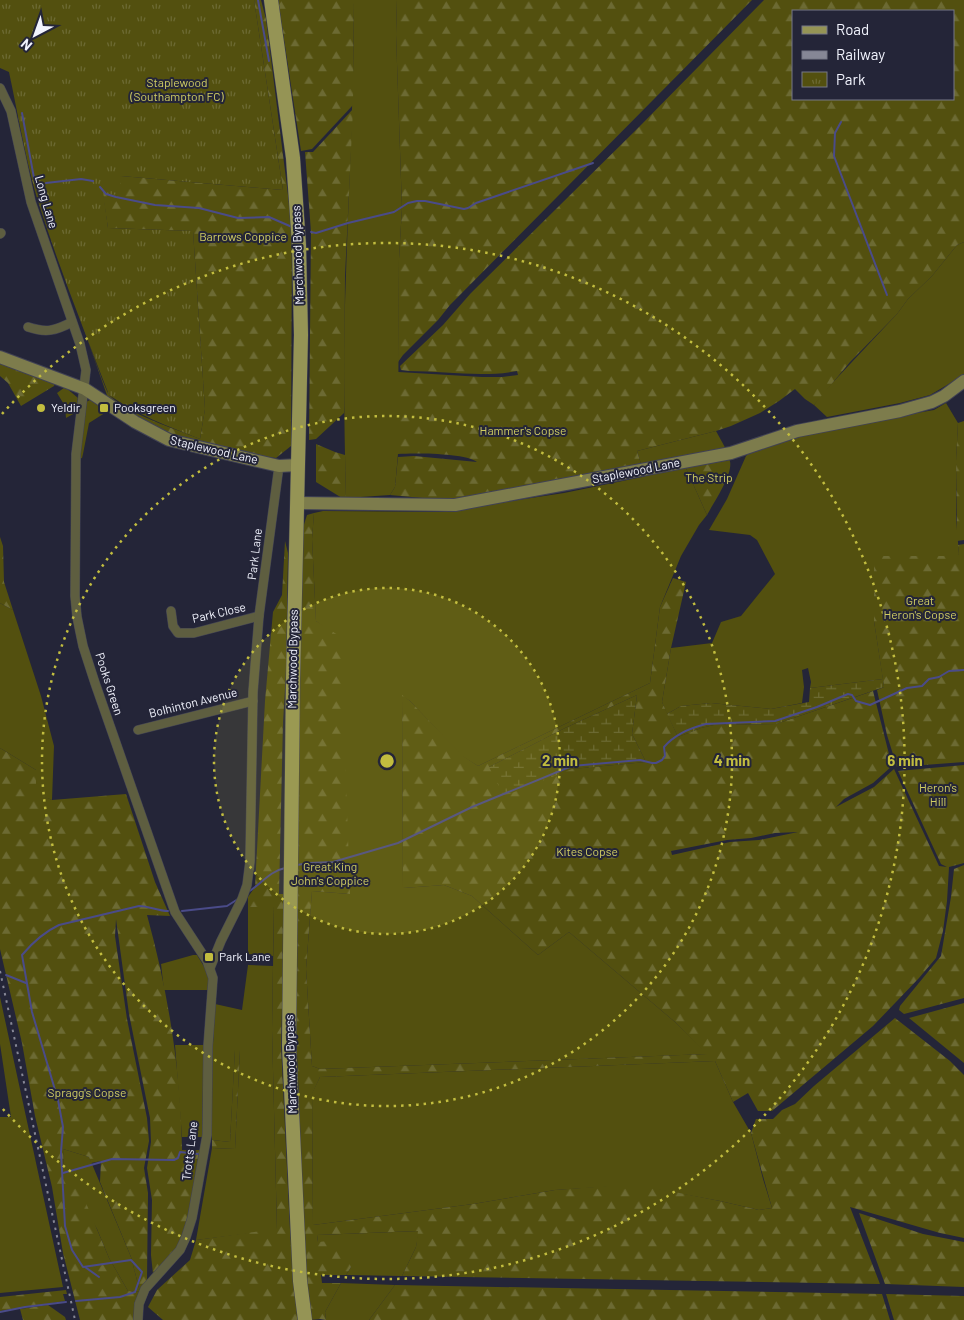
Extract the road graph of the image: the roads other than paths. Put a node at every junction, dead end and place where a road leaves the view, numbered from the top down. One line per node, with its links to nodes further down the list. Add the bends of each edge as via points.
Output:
1 (270, 0): 8 (main road, Marchwood Bypass, via 293,158 301,335)
2 (0, 88): 3 (street, Long Lane, via 12,111 31,202)
3 (72, 322): 4 (street, via 45,332); 7 (street, Long Lane, via 84,358)
4 (28, 327)
5 (0, 357): 7 (street, Staplewood Lane)
6 (964, 381): 10 (street, Staplewood Lane, via 932,402 797,431 731,453 465,504)
7 (85, 389): 9 (street, Staplewood Lane, via 169,440); 15 (street, Pooks Green, via 76,454 77,617 94,683 176,912)
8 (298, 465): 9 (street, Staplewood Lane); 10 (main road, Marchwood Bypass)
9 (279, 466): 12 (street, Park Lane)
10 (297, 504): 17 (main road, Marchwood Bypass, via 289,1046 300,1280)
11 (171, 611): 12 (street, Park Close, via 173,626 178,633)
12 (259, 616): 13 (street, Park Lane)
13 (253, 701): 14 (street, Bolhinton Avenue); 15 (street, Park Lane, via 250,861 242,899)
14 (138, 730)
15 (210, 968): 16 (street, Trotts Lane, via 213,978 207,1135 192,1218 180,1250 145,1289)
16 (138, 1320)
17 (305, 1320)

